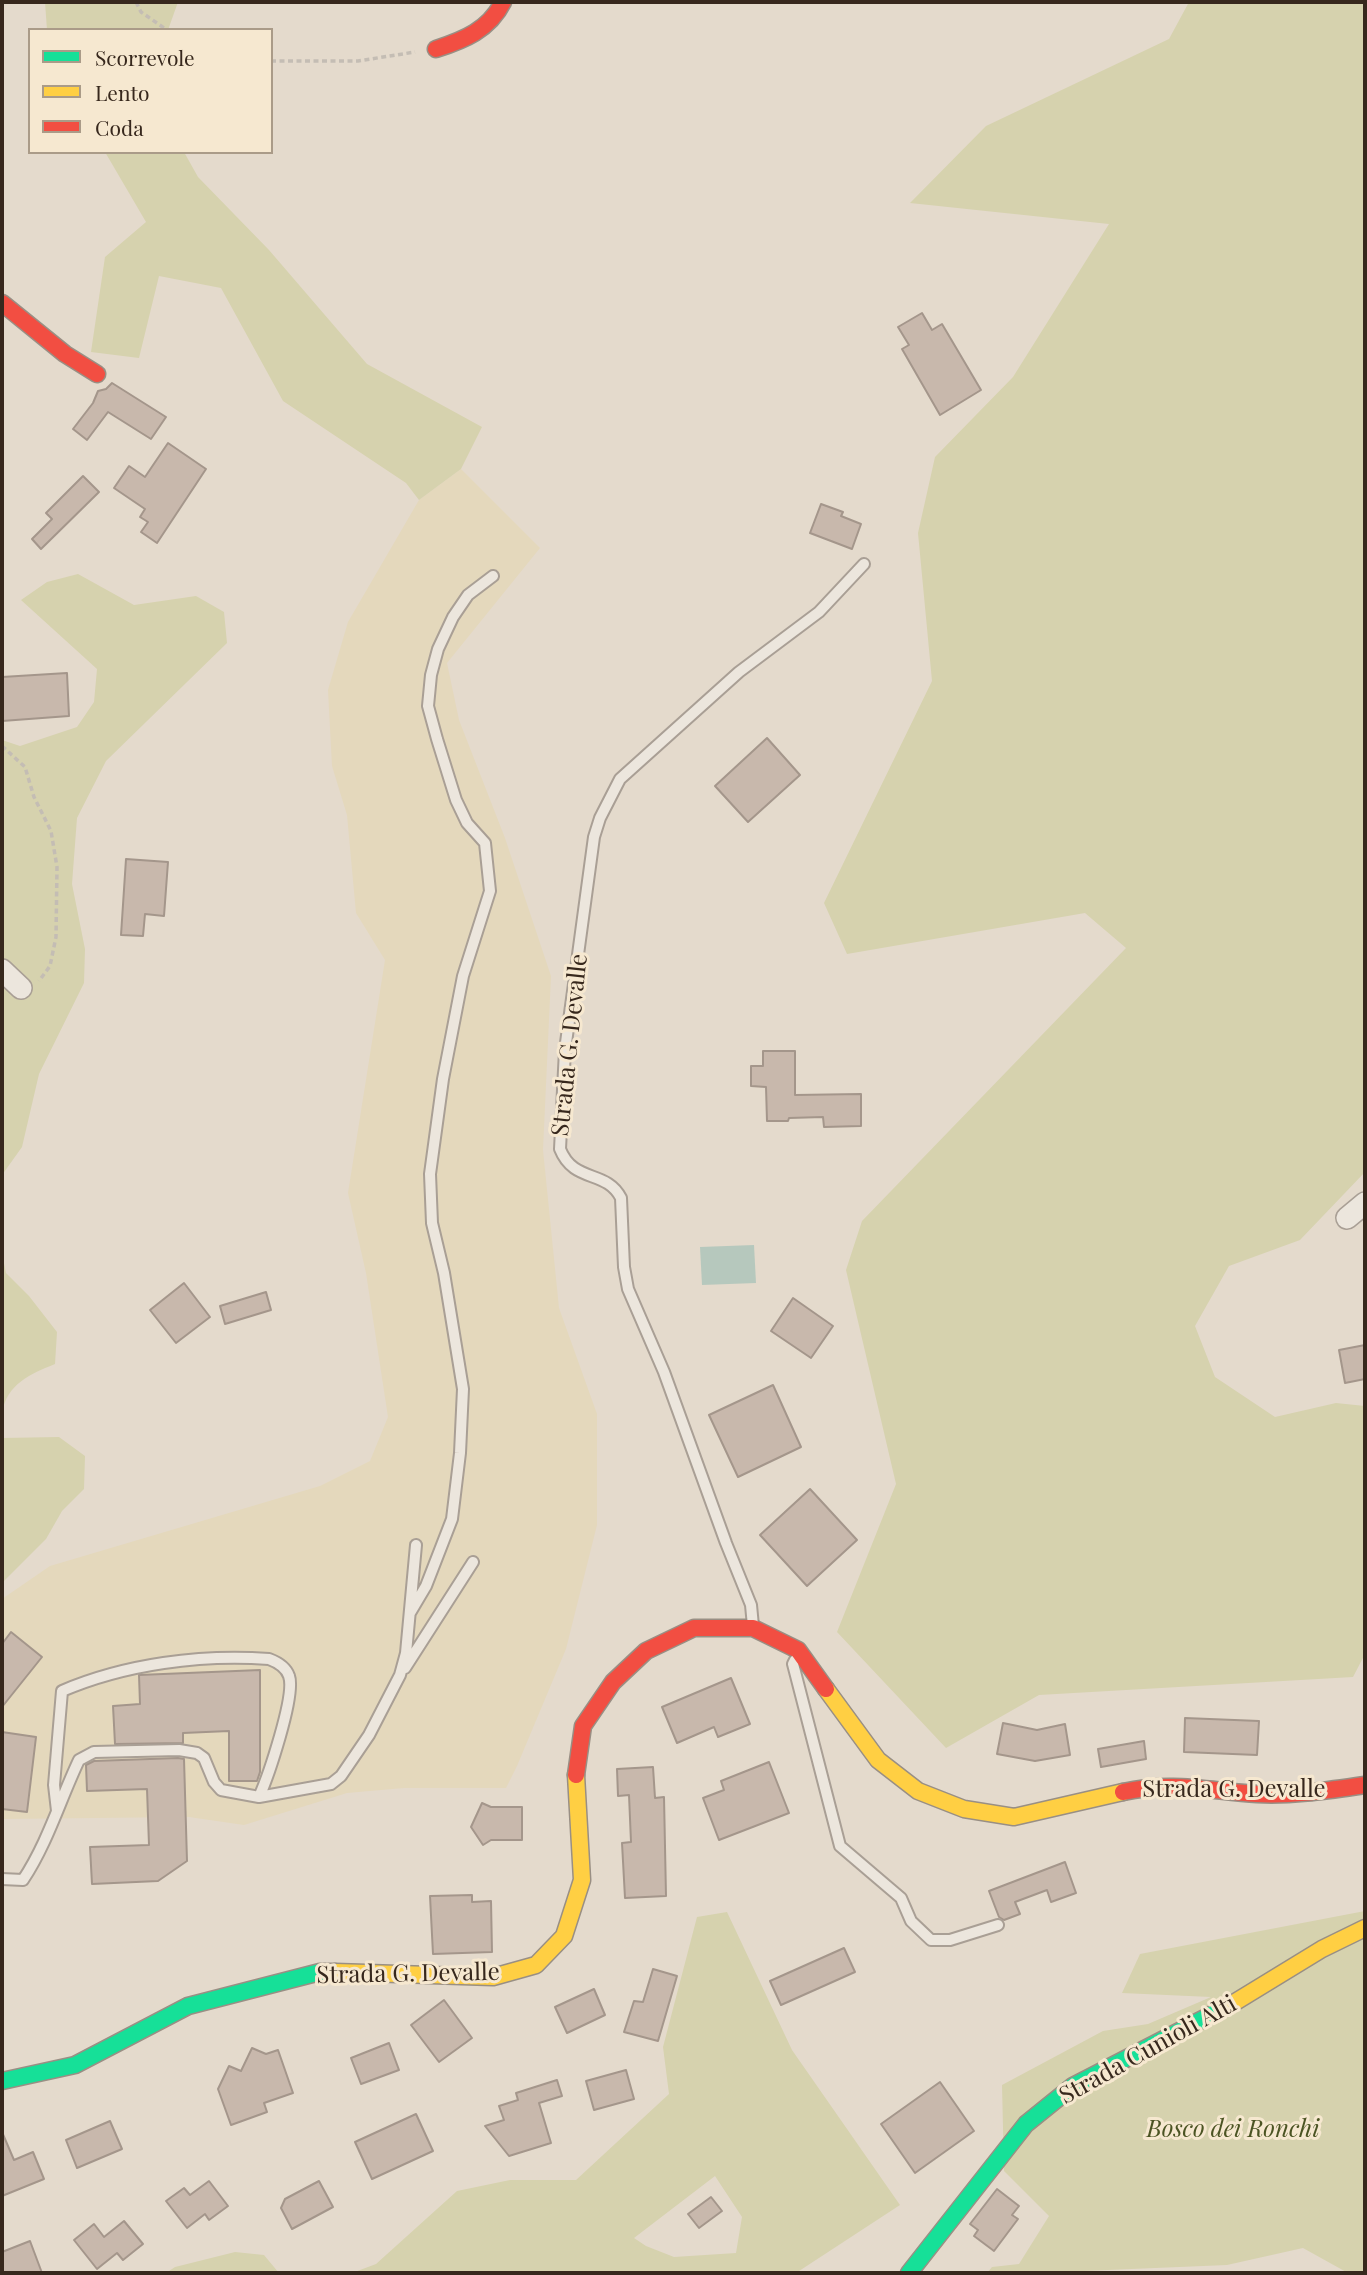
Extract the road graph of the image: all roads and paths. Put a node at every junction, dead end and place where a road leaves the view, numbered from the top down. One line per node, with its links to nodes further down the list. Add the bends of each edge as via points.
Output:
1 (136, 2): 3 (path, via 141,12)
2 (502, 2): 4 (street, via 498,13 469,38)
3 (164, 28)
4 (436, 49): 5 (path, via 358,61)
5 (273, 61)
6 (2, 303): 7 (street)
7 (97, 374)
8 (864, 564): 18 (lane, Strada G. Devalle, via 819,612 739,672 620,779 594,837 565,1050 560,1149 572,1168 608,1182 621,1198 628,1289 664,1371 751,1605)
9 (493, 576): 17 (lane, via 468,595 453,617 438,649 428,706 461,812 485,843 491,891 463,976 430,1174 432,1223 463,1389 460,1453 452,1519 426,1586)
10 (2, 746): 12 (path, via 25,766 51,831 57,867 56,937 50,965 42,980)
11 (2, 970): 12 (street)
12 (21, 988)
13 (1365, 1203): 14 (street)
14 (1347, 1218)
15 (415, 1545): 17 (lane)
16 (473, 1562): 20 (lane)
17 (410, 1613): 20 (lane)
18 (753, 1628): 19 (street, Strada G. Devalle); 27 (street, Strada G. Devalle, via 694,1628 646,1651 613,1682 583,1726 575,1778 582,1880 564,1936 537,1965 493,1977 320,1972 188,2006 75,2064)
19 (798, 1650): 21 (street, Strada G. Devalle, via 878,1760 918,1791 964,1809 1014,1817 1142,1788 1189,1786 1259,1794); 25 (lane, via 793,1664 841,1846 901,1898 911,1921 931,1940 950,1940)
20 (400, 1675): 22 (lane, via 341,1776 331,1784)
21 (1365, 1785)
22 (259, 1797): 23 (lane, via 220,1790 197,1753 94,1752 79,1760); 23 (lane, via 270,1774 289,1702 289,1676 269,1659 190,1660 136,1668 62,1691 54,1785)
23 (58, 1814): 24 (lane, via 23,1880)
24 (2, 1879)
25 (998, 1925)
26 (1365, 1928): 28 (street, Strada Cunioli Alti, via 1213,2015 1073,2086 1026,2124)
27 (2, 2081)
28 (909, 2273)

